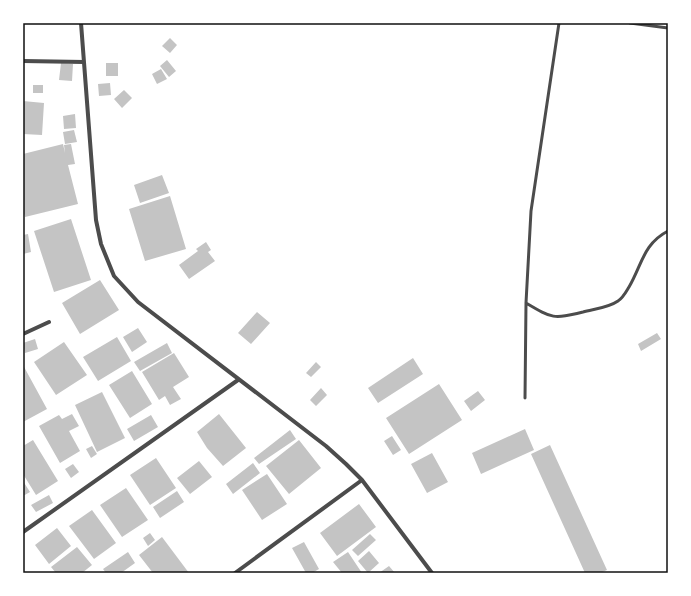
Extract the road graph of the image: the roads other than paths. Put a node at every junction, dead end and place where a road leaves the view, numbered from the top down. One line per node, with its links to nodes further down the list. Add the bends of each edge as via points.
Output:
1 (81, 23): 6 (street)
2 (559, 23): 8 (lane, via 531,211)
3 (630, 23): 4 (lane)
4 (668, 28)
5 (23, 61): 6 (street)
6 (84, 62): 11 (street, via 96,220 101,244 114,276 138,302)
7 (668, 231): 8 (lane, via 647,249 634,278 618,301 558,318 546,316)
8 (526, 303): 12 (lane)
9 (49, 322): 10 (street)
10 (23, 334)
11 (238, 380): 13 (street, via 326,446); 14 (street)
12 (525, 398)
13 (362, 480): 15 (street); 16 (street)
14 (23, 532)
15 (235, 573)
16 (432, 573)

